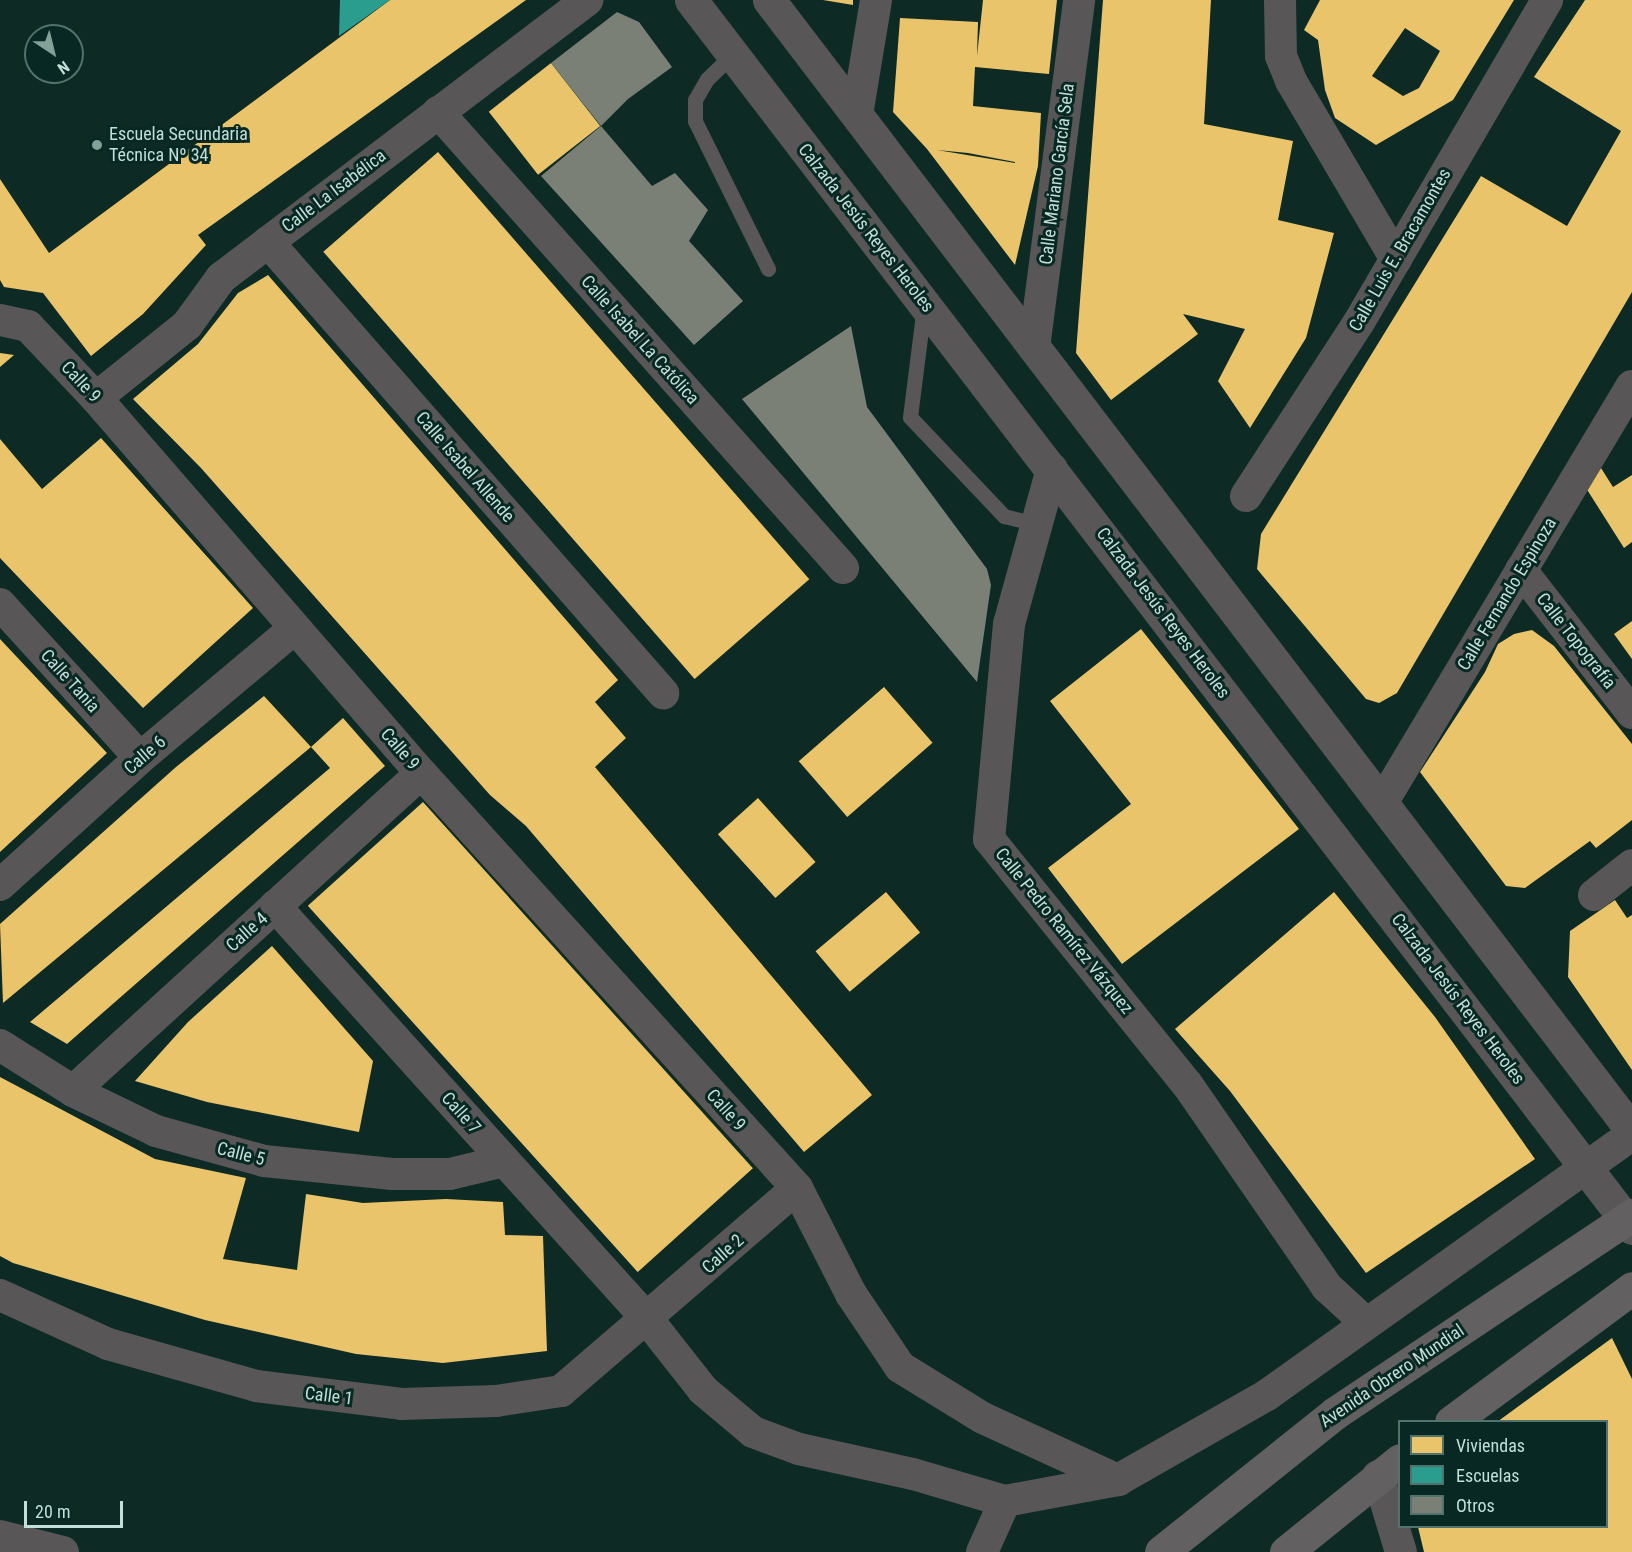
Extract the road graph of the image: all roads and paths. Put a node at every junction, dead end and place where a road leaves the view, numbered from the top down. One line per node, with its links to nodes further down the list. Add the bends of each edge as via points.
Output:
1 (587, 0): 9 (street, Calle La Isabélica)
2 (691, 0): 8 (street, Calzada Jesús Reyes Heroles)
3 (769, 0): 10 (street)
4 (876, 0): 10 (street)
5 (1078, 0): 16 (street, Calle Mariano García Sela)
6 (1280, 0): 12 (street, via 1281,56 1292,81)
7 (1547, 0): 12 (street, Calle Luis E. Bracamontes)
8 (733, 54): 13 (lane, via 706,79 695,100 695,121); 14 (street, Calzada Jesús Reyes Heroles)
9 (438, 112): 11 (street, Calle La Isabélica); 22 (street, Calle Isabel La Católica)
10 (857, 116): 16 (street)
11 (268, 242): 18 (street, Calle La Isabélica, via 221,278 187,325); 26 (street, Calle Isabel Allende)
12 (1396, 259): 20 (street, Calle Luis E. Bracamontes)
13 (768, 269)
14 (924, 303): 19 (street, Calzada Jesús Reyes Heroles); 21 (lane, via 910,417 1004,516)
15 (0, 320): 18 (street, Calle 9, via 28,326)
16 (1034, 348): 30 (street)
17 (1632, 386): 23 (street, Calle Fernando Espinoza)
18 (96, 398): 25 (street, Calle 9)
19 (1052, 470): 21 (street, Calle Pedro Ramírez Vázquez); 39 (street, Calzada Jesús Reyes Heroles)
20 (1246, 496)
21 (1036, 524): 45 (street, Calle Pedro Ramírez Vázquez, via 1009,624 989,839 1187,1084 1327,1287)
22 (843, 568)
23 (1521, 570): 27 (street, Calle Topografía); 30 (street, Calle Fernando Espinoza)
24 (0, 604): 28 (street, Calle Tania)
25 (294, 628): 28 (street, Calle 6); 29 (street, Calle 9)
26 (663, 693)
27 (1632, 713)
28 (140, 758): 32 (street, Calle 6)
29 (421, 772): 34 (street, Calle 4); 40 (street, Calle 9)
30 (1383, 802): 37 (street)
31 (1632, 865): 33 (street)
32 (0, 885)
33 (1594, 895)
34 (275, 906): 36 (street, Calle 4); 38 (street, Calle 7)
35 (0, 1045): 36 (street, Calle 5)
36 (73, 1091): 38 (street, Calle 5, via 156,1131 264,1161 415,1174 450,1174)
37 (1632, 1133): 39 (street)
38 (504, 1161): 44 (street, Calle 7)
39 (1586, 1166): 41 (street, Calzada Jesús Reyes Heroles); 45 (street)
40 (797, 1188): 44 (street, Calle 2); 48 (street, Calle 9, via 851,1294 900,1367 983,1418)
41 (1630, 1220): 53 (main road, Avenida Obrero Mundial, via 1335,1413)
42 (1632, 1287): 46 (main road)
43 (0, 1296): 44 (street, Calle 1, via 108,1344 188,1369 256,1386 402,1404 496,1401 561,1391)
44 (648, 1320): 49 (street, Calle 7, via 703,1390 753,1432 799,1449 913,1474)
45 (1365, 1322): 48 (street, via 1267,1395)
46 (1454, 1420)
47 (1389, 1468): 54 (main road); 55 (street)
48 (1118, 1480): 49 (street)
49 (1005, 1501): 52 (street)
50 (0, 1536): 51 (street)
51 (63, 1552)
52 (982, 1552)
53 (1161, 1552)
54 (1286, 1552)
55 (1401, 1552)

